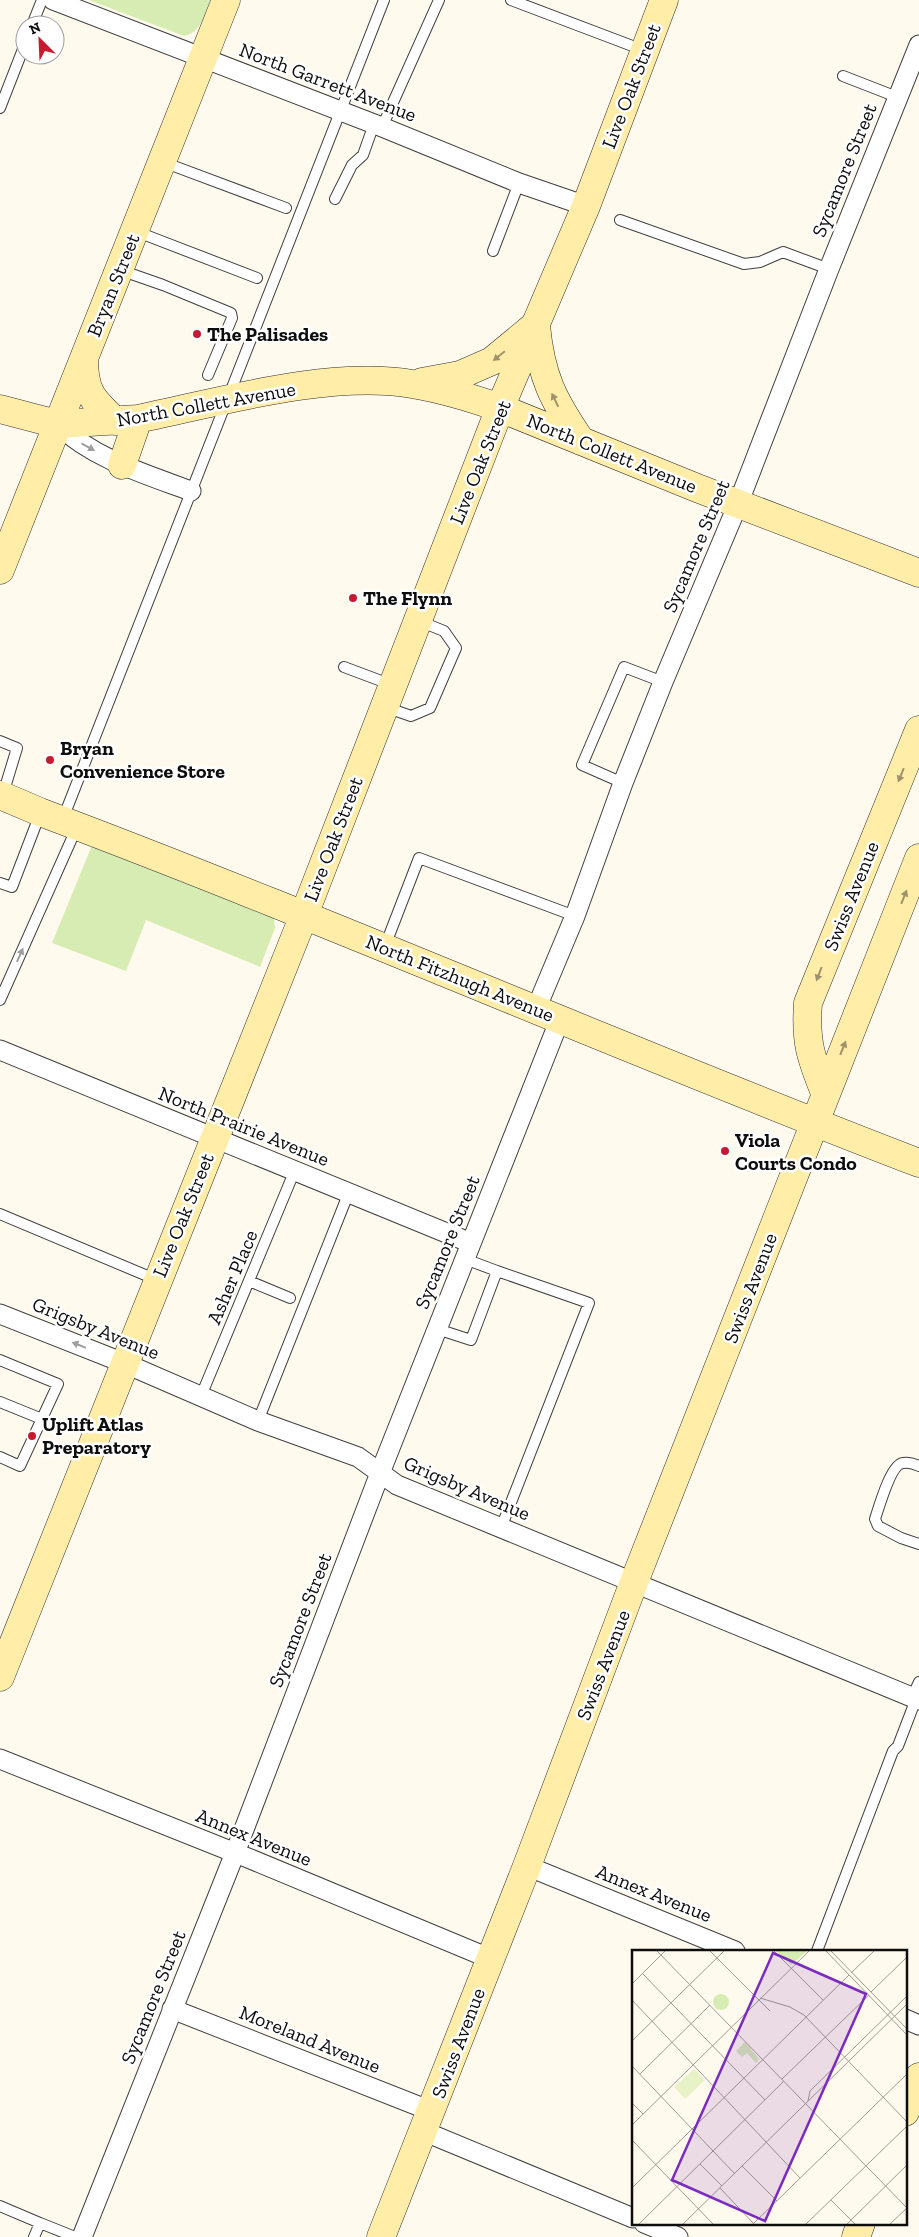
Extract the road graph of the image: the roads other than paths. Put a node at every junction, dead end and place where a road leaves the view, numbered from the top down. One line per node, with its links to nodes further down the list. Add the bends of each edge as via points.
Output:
1 (42, 0): 8 (lane)
2 (53, 0): 11 (street, North Garrett Avenue)
3 (226, 0): 11 (street, Bryan Street)
4 (384, 0): 16 (lane)
5 (439, 0): 17 (lane)
6 (511, 0): 10 (lane)
7 (664, 0): 10 (street, Live Oak Street)
8 (36, 15)
9 (919, 45): 14 (street, Sycamore Street)
10 (645, 51): 21 (street, Live Oak Street)
11 (203, 58): 16 (street, North Garrett Avenue); 18 (street, Bryan Street)
12 (17, 65): 15 (lane)
13 (843, 76): 14 (lane)
14 (897, 97): 26 (street, Sycamore Street)
15 (0, 108)
16 (341, 111): 17 (street, North Garrett Avenue); 33 (lane)
17 (378, 126): 19 (street, North Garrett Avenue); 20 (lane)
18 (162, 161): 22 (lane); 24 (street, Bryan Street)
19 (519, 182): 21 (street, North Garrett Avenue); 25 (lane)
20 (335, 198)
21 (586, 206): 29 (street, Live Oak Street)
22 (286, 208)
23 (620, 220): 26 (lane, via 744,264 760,262 783,252)
24 (134, 231): 27 (street, Bryan Street); 28 (lane)
25 (492, 251)
26 (829, 269): 41 (street, Sycamore Street)
27 (119, 270): 30 (street, Bryan Street); 31 (lane, via 231,313 232,318)
28 (257, 278)
29 (536, 324): 32 (street, one-way to 32, via 492,361 460,375); 34 (street, Live Oak Street); 38 (street, one-way to 29, via 548,386)
30 (84, 358): 36 (street, via 86,387 95,400); 37 (street, Bryan Street)
31 (208, 375)
32 (412, 384): 33 (street, North Collett Avenue, via 332,383); 34 (street, North Collett Avenue)
33 (228, 400): 36 (street, North Collett Avenue); 40 (lane)
34 (500, 408): 38 (street, North Collett Avenue); 44 (street, Live Oak Street)
35 (0, 409): 37 (street, North Collett Avenue)
36 (126, 420): 37 (street, North Collett Avenue); 39 (street)
37 (58, 424): 39 (street, one-way to 39, via 73,440); 42 (street, Bryan Street)
38 (581, 441): 41 (street, North Collett Avenue)
39 (122, 465): 40 (street)
40 (191, 491): 52 (lane)
41 (738, 504): 43 (street, North Collett Avenue); 46 (street, Sycamore Street)
42 (0, 570)
43 (919, 573)
44 (418, 620): 47 (street, Live Oak Street); 47 (lane, via 444,631 456,648 430,708 411,716)
45 (344, 666): 47 (lane)
46 (663, 682): 50 (street, Sycamore Street); 50 (lane, via 624,667 582,765)
47 (388, 696): 55 (street, Live Oak Street)
48 (919, 730): 61 (street, Swiss Avenue, one-way to 61, via 808,1003 806,1029 810,1054)
49 (0, 741): 51 (lane, via 17,748)
50 (623, 783): 56 (street, Sycamore Street)
51 (1, 795): 52 (street, North Fitzhugh Avenue)
52 (60, 820): 54 (lane, via 12,887); 55 (street, North Fitzhugh Avenue); 58 (lane, one-way to 52)
53 (919, 858): 61 (street, Swiss Avenue, one-way to 53)
54 (0, 882)
55 (304, 915): 57 (street, North Fitzhugh Avenue); 63 (street, Live Oak Street)
56 (574, 916): 57 (lane, via 419,858); 59 (street, Sycamore Street)
57 (385, 947): 59 (street, North Fitzhugh Avenue)
58 (0, 1000)
59 (548, 1014): 62 (street, North Fitzhugh Avenue); 68 (street, Sycamore Street)
60 (0, 1050): 63 (street, North Prairie Avenue)
61 (825, 1093): 62 (street, Swiss Avenue)
62 (814, 1123): 64 (street, North Fitzhugh Avenue); 86 (street, Swiss Avenue)
63 (214, 1140): 65 (street, North Prairie Avenue); 70 (street, Live Oak Street)
64 (919, 1163)
65 (295, 1170): 66 (street, North Prairie Avenue); 71 (lane, Asher Place)
66 (349, 1192): 68 (street, North Prairie Avenue); 80 (lane)
67 (0, 1214): 70 (lane)
68 (468, 1251): 69 (lane); 74 (street, Sycamore Street)
69 (497, 1271): 74 (lane, via 471,1340); 84 (lane, via 589,1303)
70 (158, 1281): 76 (street, Live Oak Street)
71 (249, 1281): 72 (lane); 77 (lane, Asher Place)
72 (290, 1298)
73 (0, 1314): 76 (street, Grigsby Avenue, one-way to 73)
74 (437, 1329): 83 (street, Sycamore Street)
75 (0, 1360): 79 (lane, via 58,1384)
76 (124, 1363): 77 (street, Grigsby Avenue); 87 (street, Live Oak Street)
77 (201, 1396): 80 (street, Grigsby Avenue)
78 (0, 1402): 79 (lane)
79 (42, 1419): 81 (lane, via 20,1466)
80 (258, 1421): 83 (street, Grigsby Avenue, via 358,1458)
81 (0, 1457)
82 (919, 1466): 85 (lane, via 903,1462 898,1465 875,1519 878,1526)
83 (380, 1473): 84 (street, Grigsby Avenue, via 397,1485); 90 (street, Sycamore Street)
84 (501, 1528): 86 (street, Grigsby Avenue)
85 (919, 1544)
86 (634, 1582): 88 (street, Grigsby Avenue); 91 (street, Swiss Avenue)
87 (0, 1677)
88 (917, 1695): 93 (lane)
89 (0, 1758): 90 (street, Annex Avenue)
90 (235, 1853): 94 (street, Annex Avenue); 95 (street, Sycamore Street)
91 (527, 1866): 92 (street, Annex Avenue); 94 (street, Swiss Avenue)
92 (733, 1950)
93 (817, 1950)
94 (490, 1959): 100 (street, Swiss Avenue)
95 (172, 2009): 100 (street, Moreland Avenue); 108 (street, Sycamore Street)
96 (906, 2019): 97 (street)
97 (919, 2025)
98 (919, 2077): 99 (street)
99 (906, 2110)
100 (427, 2121): 102 (street, Moreland Avenue); 109 (street, Swiss Avenue)
101 (0, 2206): 103 (lane)
102 (632, 2218)
103 (40, 2223): 106 (lane); 107 (lane)
104 (646, 2224): 110 (street)
105 (861, 2224): 111 (street)
106 (34, 2237)
107 (75, 2237)
108 (82, 2237)
109 (381, 2237)
110 (678, 2237)
111 (856, 2237)

